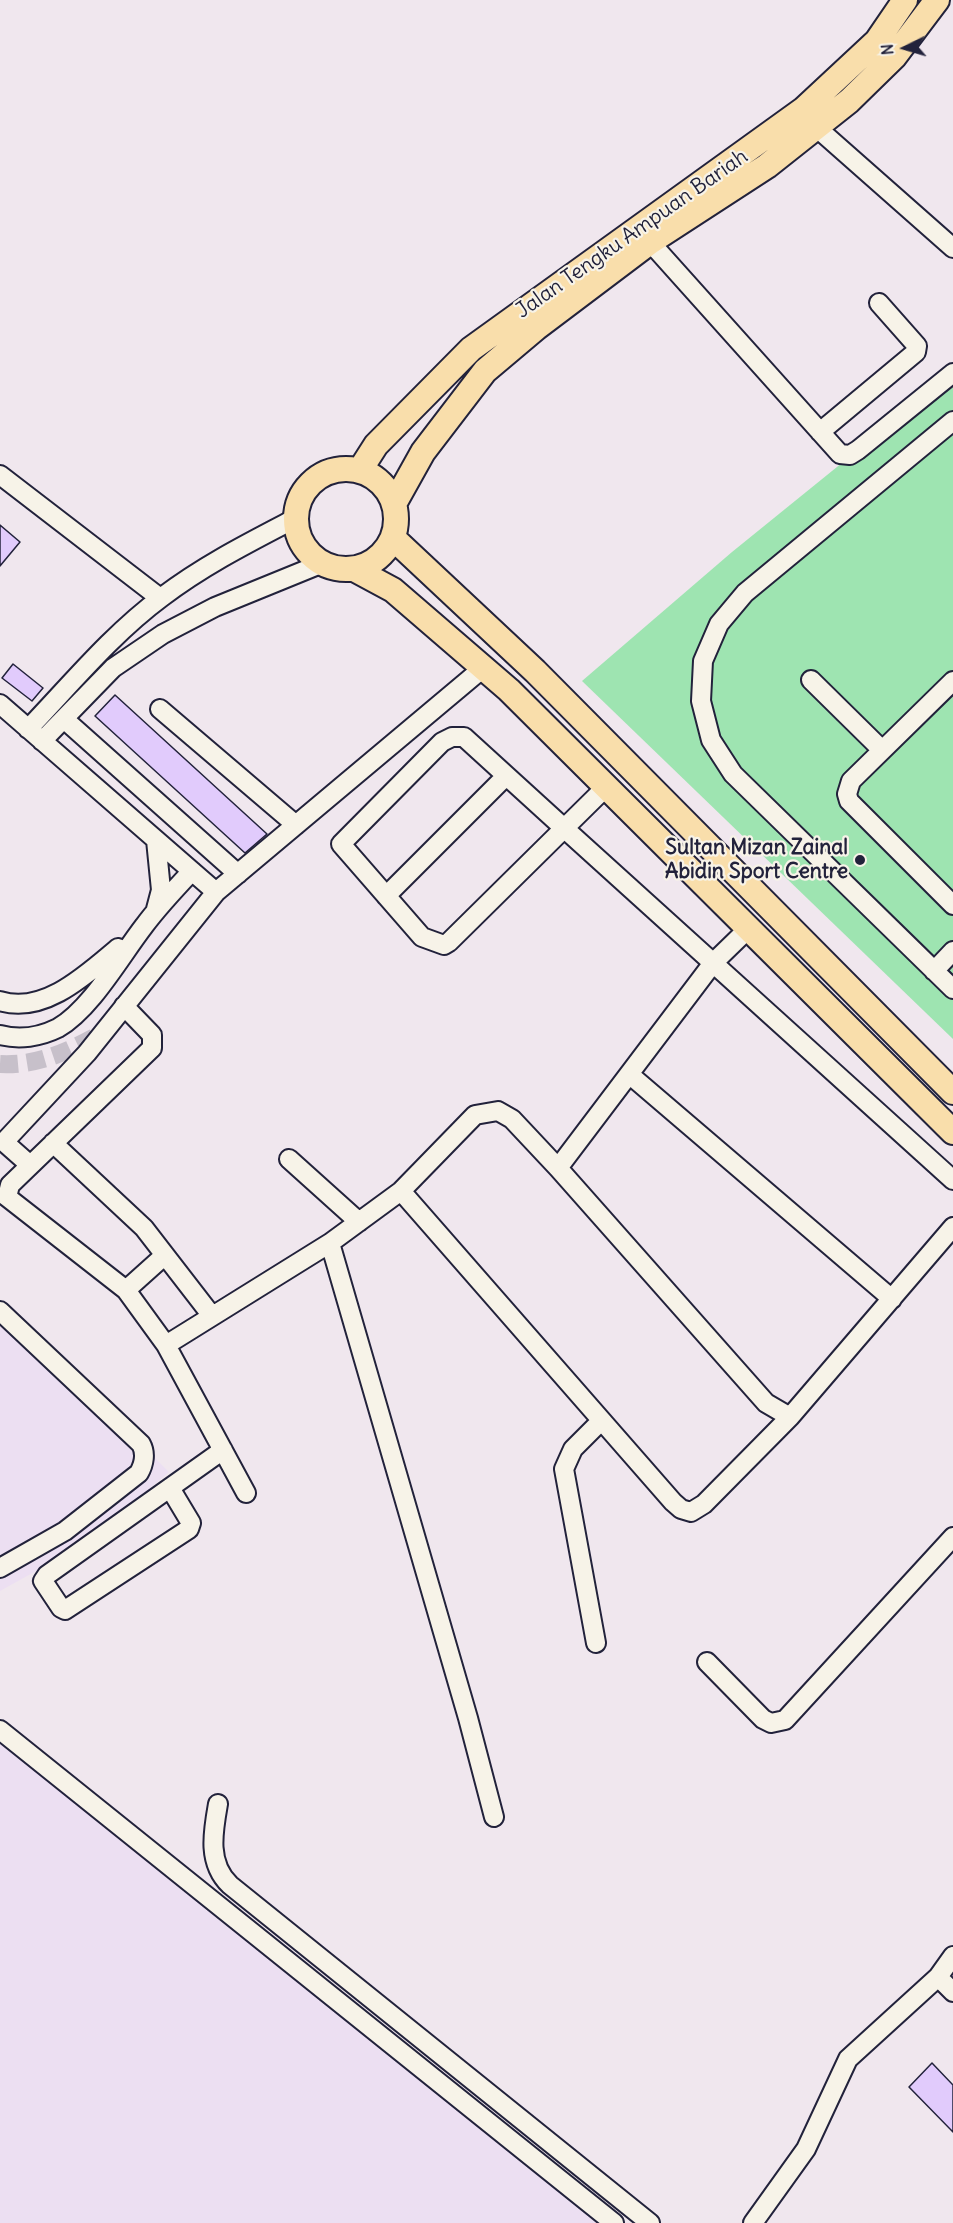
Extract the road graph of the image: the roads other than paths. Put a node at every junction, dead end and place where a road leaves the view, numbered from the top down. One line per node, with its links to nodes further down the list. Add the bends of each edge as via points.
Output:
1 (905, 0): 10 (main road, Jalan Tengku Ampuan Bariah, via 877,40 804,109 471,349 390,430)
2 (936, 0): 3 (main road, Jalan Tengku Ampuan Bariah, via 894,57)
3 (816, 127): 4 (main road, Jalan Tengku Ampuan Bariah, via 767,166); 5 (street)
4 (650, 242): 9 (street); 12 (main road, Jalan Tengku Ampuan Bariah, via 485,370 423,452)
5 (953, 248)
6 (879, 303): 9 (street, via 912,338 916,352)
7 (953, 373): 9 (street, via 850,454 840,454)
8 (953, 421): 43 (street, via 745,593 718,624 704,661 701,701 711,740 733,774)
9 (820, 432)
10 (360, 470): 12 (main road, via 387,489); 13 (main road, via 330,471 317,479 306,489)
11 (0, 475): 17 (street)
12 (394, 504): 14 (main road, via 397,521)
13 (296, 518): 15 (main road, via 307,551); 17 (street, via 216,559)
14 (393, 538): 16 (main road, via 384,553 370,564); 49 (main road, via 535,671)
15 (323, 563): 16 (main road, via 336,569); 23 (street, via 215,607 163,634 112,668)
16 (354, 569): 18 (main road, via 393,590)
17 (160, 598): 25 (street, via 97,656)
18 (483, 668): 24 (street); 29 (main road)
19 (811, 680): 27 (street)
20 (949, 692): 27 (street)
21 (0, 704): 25 (street)
22 (160, 709): 30 (street)
23 (64, 719): 25 (street); 34 (street)
24 (419, 722): 26 (street); 30 (street)
25 (35, 735): 32 (street)
26 (442, 742): 28 (street, via 464,737); 36 (street, via 341,844)
27 (882, 750): 37 (street, via 847,787 849,801)
28 (506, 776): 31 (street); 36 (street)
29 (606, 787): 31 (street); 40 (main road)
30 (296, 825): 34 (street)
31 (565, 829): 36 (street, via 449,942 438,944 422,937); 42 (street)
32 (156, 840): 33 (street); 38 (street, via 161,890)
33 (192, 871): 35 (street); 38 (street)
34 (237, 874): 35 (street)
35 (216, 892): 46 (street)
36 (386, 896)
37 (953, 905)
38 (156, 910): 39 (street)
39 (142, 928): 45 (street, via 84,977 47,997 19,1004); 47 (street, via 88,1001 69,1020 46,1033 20,1038)
40 (748, 929): 42 (street); 50 (main road)
41 (953, 951): 43 (street)
42 (714, 963): 48 (street); 55 (street)
43 (934, 971): 44 (street)
44 (953, 990)
45 (0, 1001)
46 (124, 1006): 51 (street, via 152,1035 152,1048); 53 (street, via 4,1143)
47 (0, 1035)
48 (629, 1074): 54 (street); 62 (street)
49 (953, 1092)
50 (953, 1132)
51 (53, 1143): 53 (street); 60 (street, via 144,1228)
52 (289, 1159): 57 (street)
53 (30, 1166): 61 (street, via 10,1185 7,1197)
54 (558, 1168): 56 (street, via 512,1119 498,1111 485,1112 475,1115); 66 (street, via 766,1403)
55 (953, 1180)
56 (401, 1191): 57 (street); 67 (street)
57 (359, 1222): 59 (street)
58 (953, 1227): 62 (street)
59 (330, 1243): 64 (street); 77 (street)
60 (165, 1255): 61 (street); 64 (street)
61 (126, 1290): 65 (street)
62 (892, 1299): 66 (street)
63 (0, 1311): 72 (street, via 144,1450 139,1473 65,1531)
64 (212, 1316): 65 (street)
65 (166, 1345): 68 (street)
66 (790, 1417): 67 (street, via 704,1504 691,1512 673,1502)
67 (600, 1422): 73 (street, via 573,1449 564,1469)
68 (223, 1450): 69 (street); 70 (street)
69 (170, 1488): 69 (street, via 47,1575 43,1581 61,1608 65,1610 189,1528 191,1523)
70 (246, 1493)
71 (953, 1537): 74 (street, via 785,1720 771,1723 763,1719)
72 (0, 1568)
73 (596, 1642)
74 (707, 1662)
75 (0, 1730): 81 (street)
76 (218, 1804): 82 (street, via 213,1847 219,1870 230,1885)
77 (494, 1817)
78 (953, 1956): 79 (street)
79 (938, 1977): 80 (street); 83 (street, via 848,2059 806,2149)
80 (953, 1992)
81 (614, 2223)
82 (650, 2223)
83 (753, 2223)

